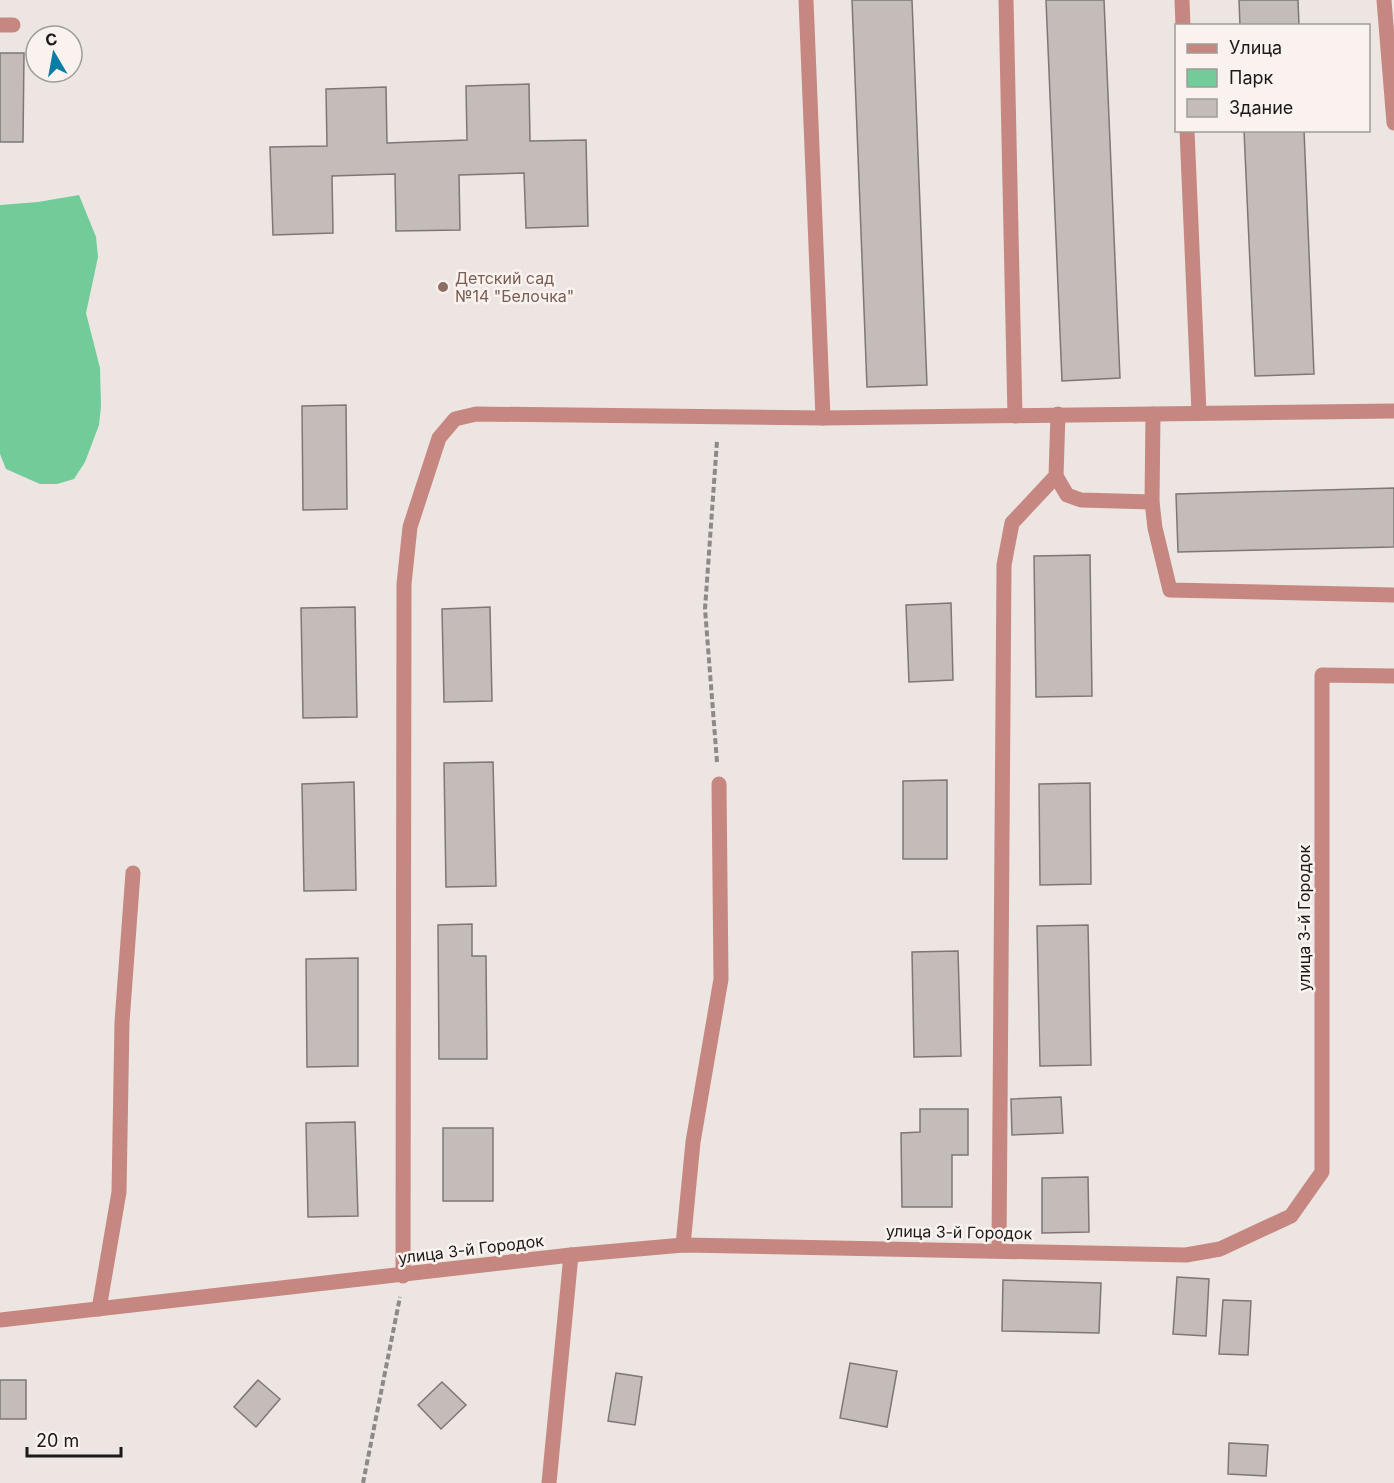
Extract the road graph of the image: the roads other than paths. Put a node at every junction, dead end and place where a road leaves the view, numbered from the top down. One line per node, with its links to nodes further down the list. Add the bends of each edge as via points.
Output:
1 (806, 0): 13 (street)
2 (1006, 0): 12 (street)
3 (1182, 0): 5 (street)
4 (1384, 0): 6 (street)
5 (1183, 24)
6 (1394, 123)
7 (1187, 132): 9 (street)
8 (1394, 411): 9 (street)
9 (1199, 413): 11 (street)
10 (1058, 414): 11 (street); 12 (street); 14 (street)
11 (1153, 414): 15 (street)
12 (1016, 416): 13 (street)
13 (823, 418): 23 (street, via 476,414 455,419 439,438 411,527 404,584)
14 (1056, 476): 15 (street, via 1067,495 1081,500); 21 (street, via 1012,523 1004,565)
15 (1152, 502): 16 (street, via 1170,590)
16 (1394, 595)
17 (1394, 676): 21 (street, улица 3-й Городок, via 1322,675 1322,1172 1316,1181 1291,1216 1220,1249 1186,1255)
18 (719, 784): 20 (street, via 721,979 693,1142)
19 (133, 873): 24 (street, via 122,1022 119,1192)
20 (683, 1245): 21 (street, улица 3-й Городок); 22 (street, улица 3-й Городок)
21 (999, 1250)
22 (571, 1255): 23 (street, улица 3-й Городок); 26 (street)
23 (403, 1276): 24 (street, улица 3-й Городок)
24 (99, 1309): 25 (street, улица 3-й Городок)
25 (0, 1320)
26 (549, 1483)

